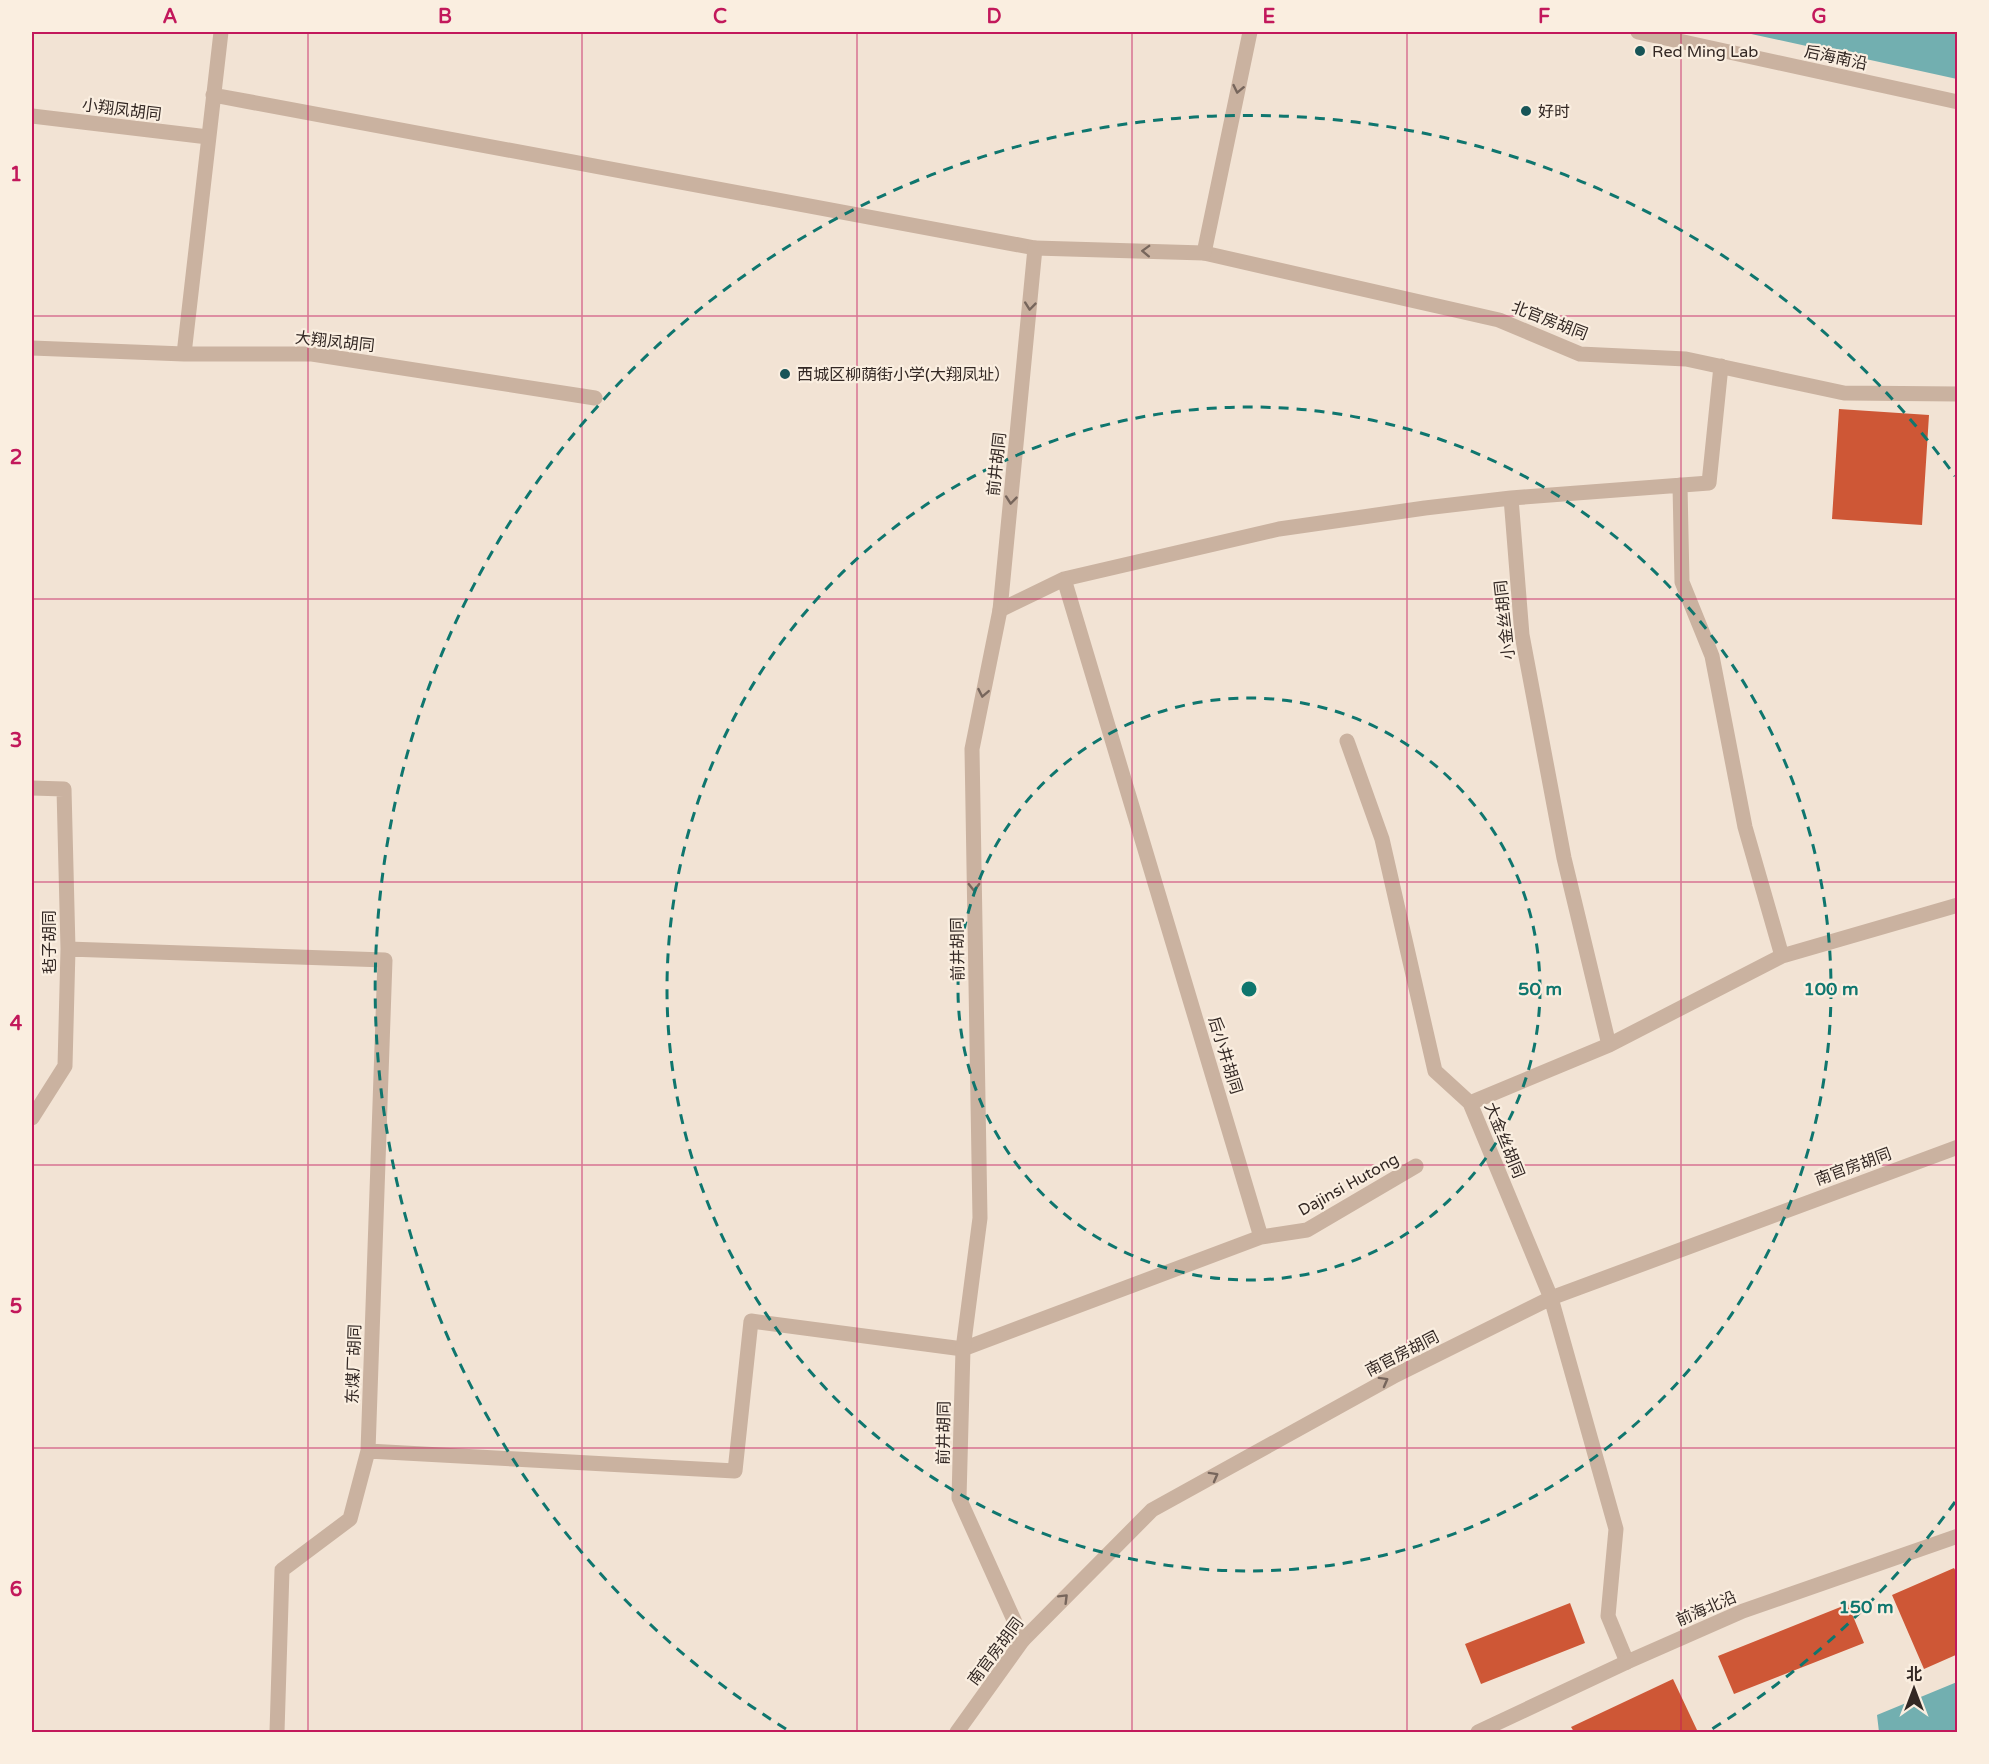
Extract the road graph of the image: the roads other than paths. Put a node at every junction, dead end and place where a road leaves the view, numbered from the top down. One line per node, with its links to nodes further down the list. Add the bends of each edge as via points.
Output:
1 (221, 32): 4 (street)
2 (1250, 32): 9 (street, one-way to 9)
3 (1638, 32): 5 (street, 后海南沿)
4 (213, 95): 7 (street); 8 (street, 北官房胡同)
5 (1958, 102)
6 (32, 116): 7 (street, 小翔凤胡同)
7 (208, 137): 11 (street)
8 (1035, 248): 9 (street, 北官房胡同, one-way to 8); 18 (street, 前井胡同, one-way to 18)
9 (1204, 253): 12 (street, 北官房胡同, via 1499,320 1580,354 1686,359)
10 (32, 348): 11 (street, 大翔凤胡同)
11 (184, 354): 14 (street, 大翔凤胡同, via 312,354)
12 (1721, 366): 13 (street, 北官房胡同, via 1844,393); 15 (street, via 1709,483)
13 (1958, 394)
14 (596, 398)
15 (1680, 485): 16 (street); 23 (street, via 1682,582 1712,656 1745,826)
16 (1511, 498): 17 (street, via 1279,529); 24 (street, 小金丝胡同, via 1522,635 1564,858)
17 (1064, 579): 18 (street); 29 (street, 后小井胡同)
18 (1000, 610): 31 (street, 前井胡同, one-way to 31, via 972,749 980,1218)
19 (1347, 741): 25 (street, via 1383,839 1435,1071)
20 (32, 788): 22 (street, 毡子胡同, via 64,789)
21 (1958, 905): 23 (street, 大金丝胡同)
22 (68, 949): 26 (street, 毡子胡同, via 65,1066); 32 (street, 东煤厂胡同, via 385,960)
23 (1782, 956): 24 (street, 大金丝胡同)
24 (1609, 1045): 25 (street, 大金丝胡同)
25 (1470, 1103): 30 (street, 大金丝胡同)
26 (32, 1118)
27 (1958, 1147): 30 (street, 南官房胡同)
28 (1416, 1166): 29 (street, Dajinsi Hutong, via 1307,1230)
29 (1261, 1237): 31 (street)
30 (1551, 1298): 34 (street, 南官房胡同, one-way to 30, via 1152,1510 1396,1375); 35 (street, 大金丝胡同, via 1616,1529 1608,1616)
31 (963, 1349): 32 (street, via 751,1321 735,1471); 34 (street, 前井胡同, via 959,1498)
32 (368, 1451): 36 (street, 东煤厂胡同, via 350,1519 282,1570)
33 (1958, 1536): 35 (street, 前海北沿, via 1743,1611)
34 (1023, 1640): 37 (street, 南官房胡同)
35 (1627, 1662): 38 (street, 前海北沿)
36 (277, 1732)
37 (957, 1732)
38 (1478, 1732)

